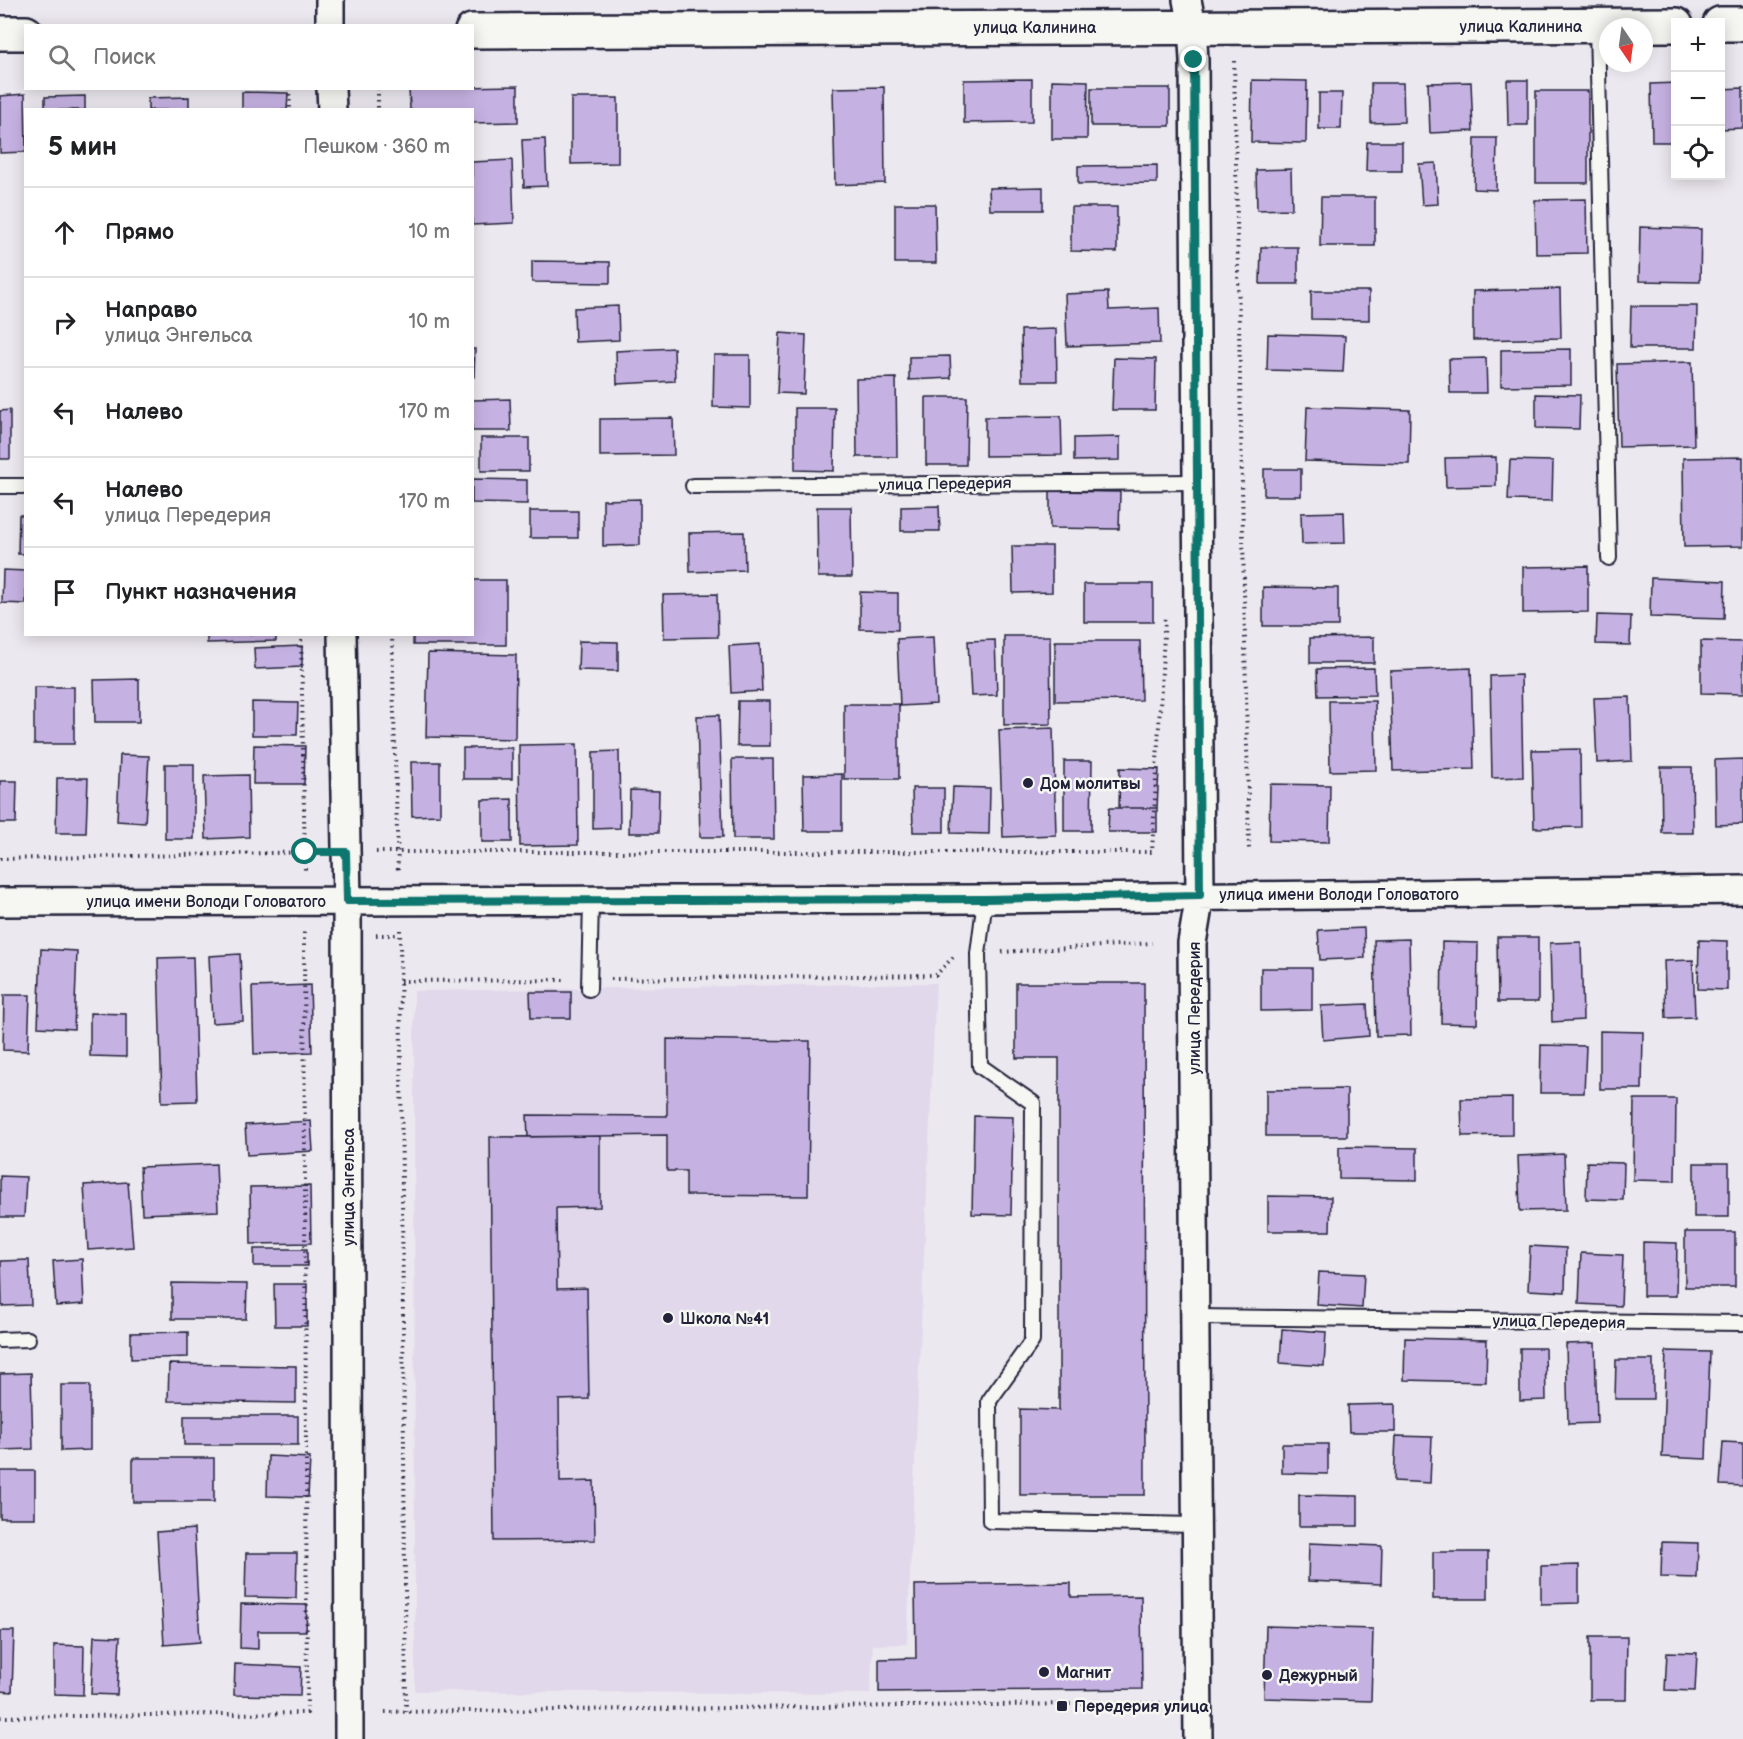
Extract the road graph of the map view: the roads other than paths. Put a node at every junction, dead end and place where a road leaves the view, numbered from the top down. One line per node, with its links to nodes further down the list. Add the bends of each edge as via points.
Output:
1 (330, 0): 3 (street)
2 (1190, 13): 7 (main road, улица Калинина, via 1234,26); 8 (main road, улица Калинина); 13 (street, улица Передерия)
3 (330, 24)
4 (1725, 24): 5 (main road)
5 (1743, 24)
6 (1671, 25): 7 (main road, улица Калинина)
7 (1598, 26): 17 (lane, улица Калинина)
8 (474, 31)
9 (0, 33): 10 (main road)
10 (24, 33)
11 (332, 90): 12 (street)
12 (332, 108)
13 (1198, 482): 16 (lane, улица Передерия); 20 (street, улица Передерия)
14 (0, 486): 15 (lane)
15 (24, 486)
16 (693, 486)
17 (1609, 558)
18 (342, 636): 23 (street, улица Энгельса)
19 (1743, 890): 20 (street, улица имени Володи Головатого)
20 (1200, 895): 21 (street, улица имени Володи Головатого); 26 (street, улица Передерия, via 1192,943)
21 (985, 899): 22 (street, улица имени Володи Головатого); 30 (lane, via 978,954 980,1066 1033,1103 1032,1341 989,1401 990,1521)
22 (591, 900): 23 (street, улица имени Володи Головатого); 25 (lane)
23 (347, 901): 24 (street, улица имени Володи Головатого); 31 (street, улица Энгельса)
24 (0, 902)
25 (589, 984)
26 (1195, 1317): 27 (lane, улица Передерия); 30 (street, улица Передерия)
27 (1743, 1323)
28 (28, 1339): 29 (lane)
29 (0, 1340)
30 (1196, 1525): 32 (street, улица Передерия)
31 (349, 1739)
32 (1198, 1739)

